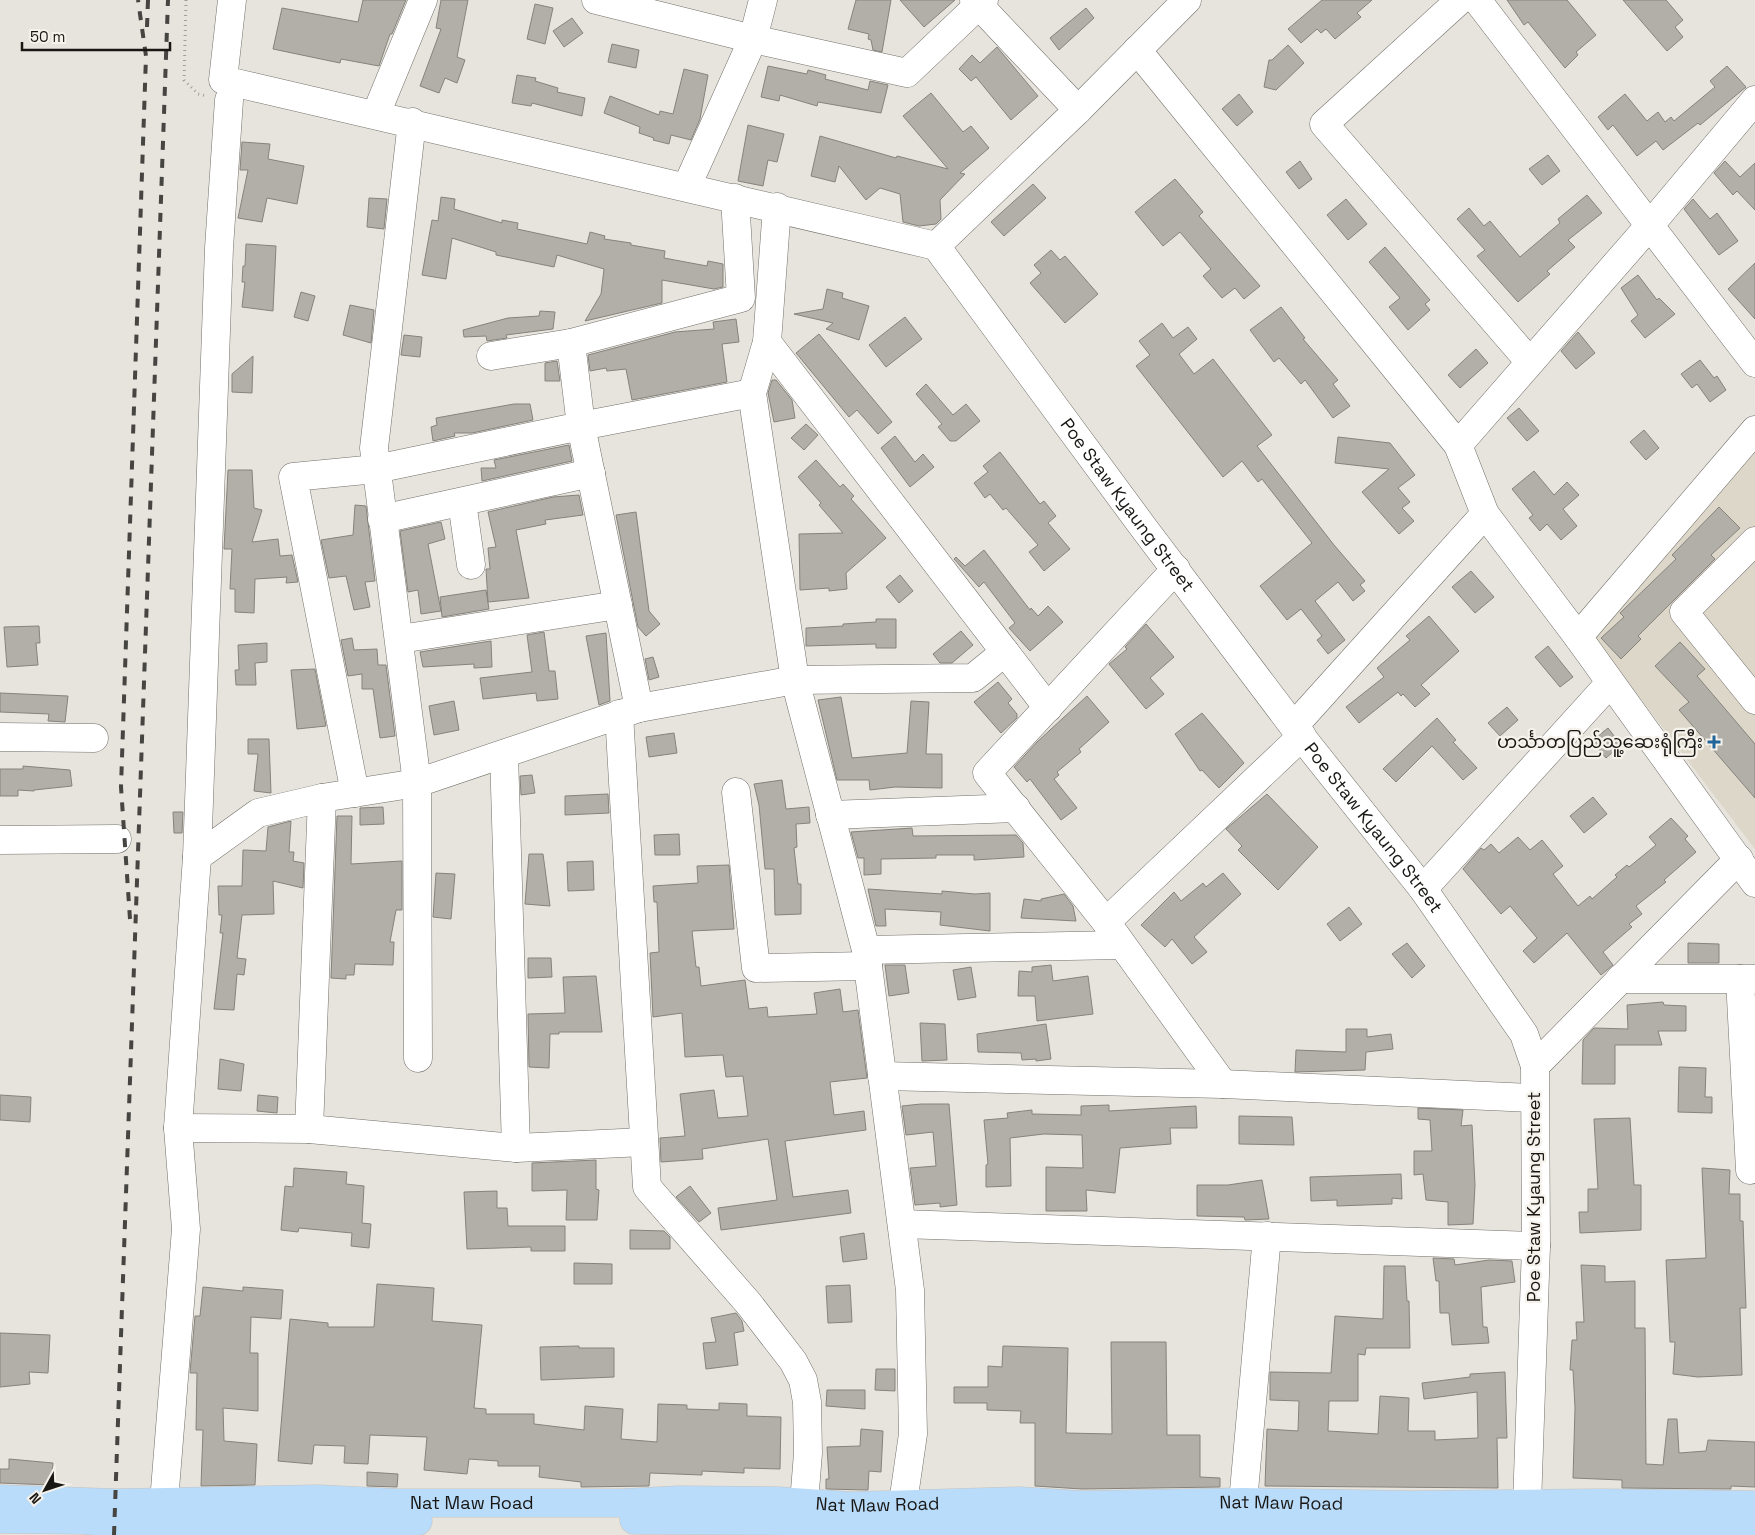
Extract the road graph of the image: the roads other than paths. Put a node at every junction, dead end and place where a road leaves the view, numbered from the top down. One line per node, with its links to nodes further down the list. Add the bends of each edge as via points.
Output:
1 (232, 0): 14 (street, via 223,80)
2 (423, 0): 14 (street)
3 (596, 0): 9 (street)
4 (763, 0): 9 (street)
5 (1187, 0): 10 (street)
6 (1460, 0): 24 (street, via 1324,124)
7 (1477, 0): 19 (street)
8 (979, 2): 9 (street, via 908,73); 13 (street)
9 (753, 39): 16 (street)
10 (1138, 50): 13 (street); 29 (street)
11 (229, 100): 59 (street, via 219,248)
12 (1755, 100): 19 (street)
13 (1078, 110): 20 (street)
14 (376, 114): 15 (street)
15 (412, 122): 16 (street); 30 (street, via 374,448)
16 (687, 186): 17 (street)
17 (735, 198): 18 (street); 22 (street, via 740,298)
18 (777, 207): 20 (street); 21 (street)
19 (1650, 225): 24 (street); 25 (street)
20 (936, 246): 37 (street, Poe Staw Kyaung Street)
21 (767, 342): 26 (street); 41 (street)
22 (571, 343): 23 (street); 27 (street)
23 (491, 356)
24 (1530, 362): 29 (street)
25 (1755, 363)
26 (752, 393): 27 (street); 42 (street)
27 (581, 426): 30 (street); 31 (street)
28 (1755, 430): 39 (street)
29 (1458, 445): 33 (street)
30 (376, 469): 34 (street); 53 (street, via 293,477)
31 (590, 473): 32 (street); 38 (street)
32 (462, 502): 34 (street); 36 (street)
33 (1485, 514): 39 (street); 47 (street)
34 (382, 520): 40 (street)
35 (1755, 541): 44 (street, via 1684,612)
36 (470, 565)
37 (1176, 569): 45 (street); 47 (street, Poe Staw Kyaung Street)
38 (618, 605): 40 (street); 46 (street)
39 (1578, 637): 43 (street)
40 (400, 639): 51 (street)
41 (1005, 652): 42 (street, via 973,678); 45 (street)
42 (795, 680): 46 (street); 56 (street)
43 (1610, 683): 60 (street); 62 (street)
44 (1755, 700)
45 (1048, 708): 55 (street, via 987,773)
46 (629, 711): 50 (street); 75 (street)
47 (1298, 731): 62 (street, Poe Staw Kyaung Street); 63 (street)
48 (0, 737): 49 (street)
49 (94, 738)
50 (504, 754): 51 (street); 76 (street)
51 (417, 783): 53 (street); 68 (street)
52 (736, 792): 65 (street, via 756,968)
53 (355, 793): 54 (street)
54 (322, 798): 59 (street, via 258,813); 74 (street)
55 (1016, 808): 56 (street); 63 (street)
56 (830, 814): 65 (street)
57 (118, 839): 58 (street)
58 (0, 840)
59 (197, 858): 73 (street)
60 (1739, 859): 61 (street); 67 (street)
61 (1755, 883)
62 (1423, 889): 69 (street, Poe Staw Kyaung Street, via 1524,1034)
63 (1106, 922): 64 (street)
64 (1122, 945): 65 (street); 71 (street)
65 (867, 958): 70 (street)
66 (1748, 979): 67 (street); 77 (street)
67 (1620, 980): 69 (street)
68 (418, 1058)
69 (1535, 1066): 72 (street, Poe Staw Kyaung Street)
70 (882, 1076): 71 (street); 78 (street)
71 (1223, 1084): 72 (street)
72 (1534, 1098): 80 (street, Poe Staw Kyaung Street)
73 (178, 1128): 74 (street); 82 (street, via 186,1229)
74 (309, 1129): 76 (street)
75 (644, 1142): 76 (street); 88 (street, via 647,1187 749,1304 793,1361 803,1380 808,1402 808,1454)
76 (516, 1148)
77 (1750, 1170)
78 (902, 1224): 79 (street); 85 (street, via 910,1290 913,1434)
79 (1267, 1236): 80 (street); 83 (street)
80 (1536, 1246): 89 (street, Poe Staw Kyaung Street)
81 (0, 1499): 82 (main road, Nat Maw Road)
82 (164, 1502): 86 (main road, Nat Maw Road, via 318,1499 398,1503 605,1504)
83 (1243, 1502): 85 (main road, Nat Maw Road, via 1082,1505 1019,1501); 89 (main road, Nat Maw Road)
84 (1755, 1505): 89 (main road, Nat Maw Road)
85 (904, 1514): 88 (main road, Nat Maw Road, via 851,1506); 89 (main road, Nat Maw Road)
86 (677, 1518): 87 (main road, Nat Maw Road, via 115,1523); 88 (main road, Nat Maw Road)
87 (0, 1519)
88 (795, 1520)
89 (1530, 1523): 91 (main road, Nat Maw Road)
90 (1755, 1528): 91 (main road, Nat Maw Road)
91 (1719, 1532)

